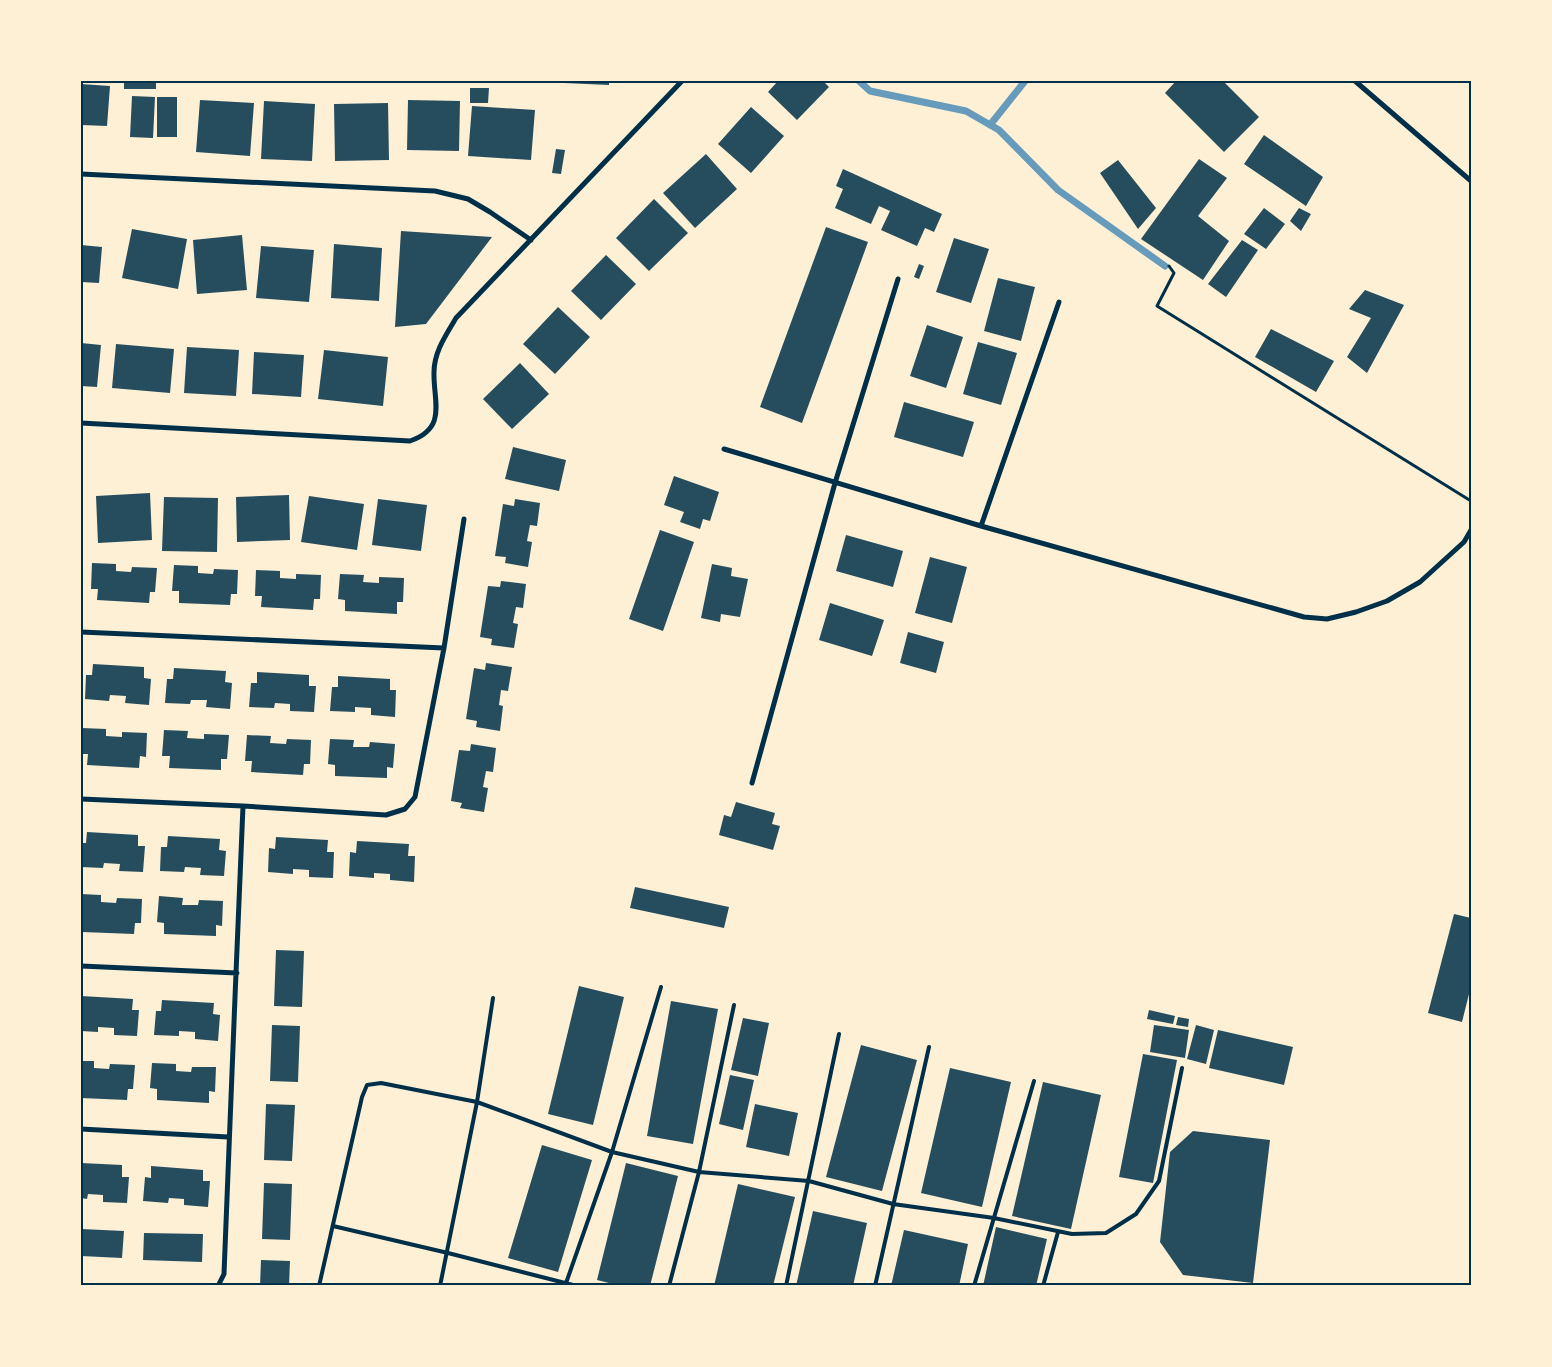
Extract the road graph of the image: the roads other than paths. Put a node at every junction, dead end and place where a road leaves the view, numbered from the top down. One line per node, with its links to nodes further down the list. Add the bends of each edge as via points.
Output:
1 (682, 81): 5 (street)
2 (1355, 81): 4 (street)
3 (81, 174): 5 (street, via 435,191 468,199)
4 (1471, 181)
5 (531, 240): 8 (street, via 456,318 440,344 434,371 437,412 430,428 420,438 410,441)
6 (898, 279): 10 (street)
7 (1059, 302): 12 (street)
8 (81, 423)
9 (724, 449): 10 (street)
10 (835, 483): 12 (street); 16 (street)
11 (464, 519): 15 (street)
12 (981, 526): 13 (street, via 1304,617 1327,619 1387,601 1420,582 1464,542)
13 (1471, 530)
14 (81, 632): 15 (street)
15 (444, 648): 18 (street, via 415,797 406,809 386,815)
16 (752, 783)
17 (81, 798): 18 (street)
18 (243, 806): 20 (street)
19 (81, 966): 20 (street)
20 (237, 974): 30 (street)
21 (661, 987): 31 (lane)
22 (493, 998): 28 (lane)
23 (734, 1006): 32 (lane)
24 (839, 1034): 33 (lane)
25 (929, 1047): 34 (lane)
26 (1182, 1068): 37 (lane, via 1159,1181 1150,1197 1136,1214 1106,1233)
27 (1034, 1081): 35 (lane)
28 (477, 1102): 31 (lane); 36 (lane, via 381,1082 367,1085); 38 (lane)
29 (81, 1129): 30 (street)
30 (228, 1137): 40 (street, via 224,1274)
31 (612, 1152): 32 (lane); 39 (lane)
32 (699, 1172): 33 (lane); 44 (lane)
33 (809, 1181): 34 (lane); 45 (lane)
34 (893, 1204): 35 (lane); 46 (lane)
35 (994, 1218): 37 (lane); 47 (lane)
36 (333, 1226): 38 (lane); 41 (lane)
37 (1058, 1232): 48 (lane)
38 (448, 1253): 39 (lane); 42 (lane)
39 (565, 1284): 43 (lane)
40 (218, 1286)
41 (320, 1286)
42 (440, 1286)
43 (577, 1286)
44 (669, 1286)
45 (786, 1286)
46 (875, 1286)
47 (974, 1286)
48 (1043, 1286)

